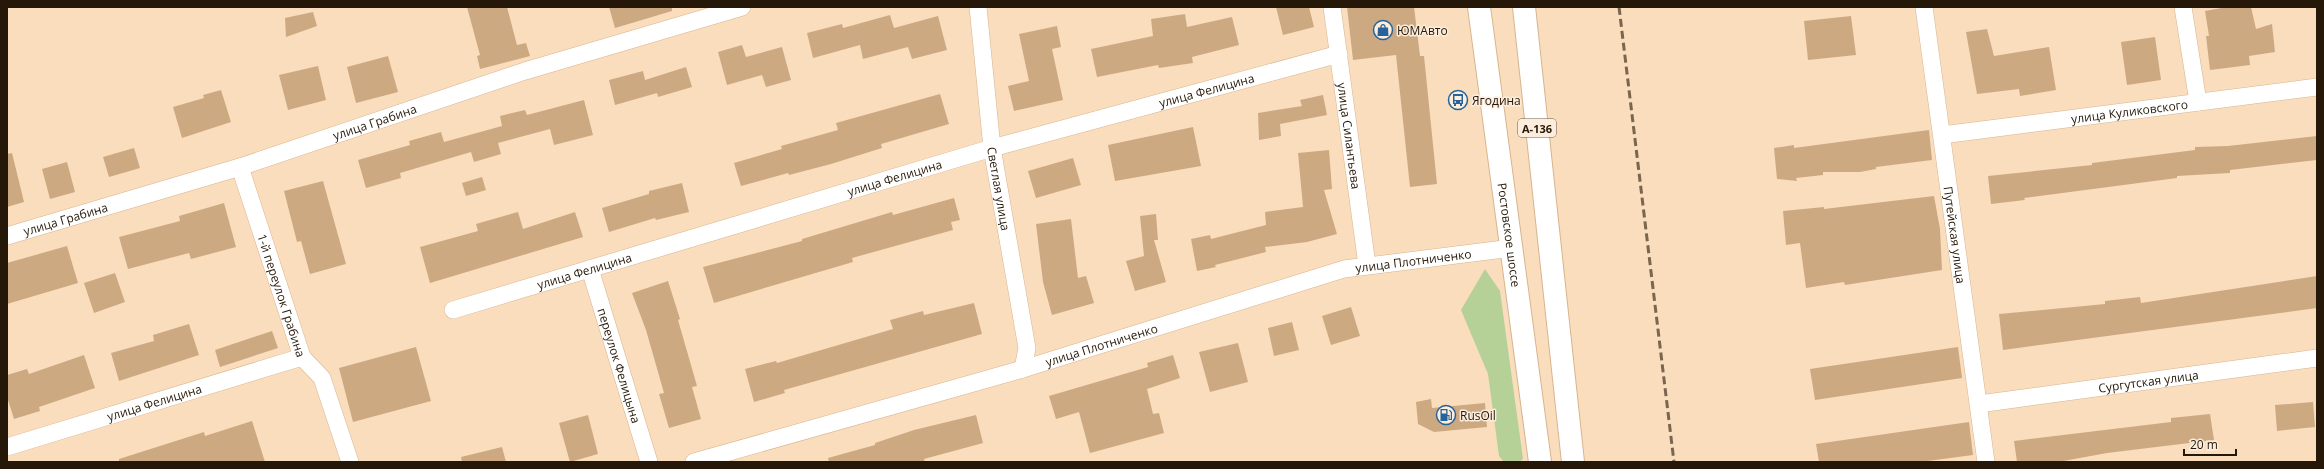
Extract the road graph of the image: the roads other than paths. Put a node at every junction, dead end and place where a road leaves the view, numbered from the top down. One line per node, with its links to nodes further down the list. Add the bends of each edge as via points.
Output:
1 (742, 7): 13 (street, улица Грабина, via 525,71)
2 (978, 7): 12 (street, Светлая улица)
3 (1332, 7): 8 (street, улица Силантьева)
4 (1479, 7): 15 (highway, Ростовское шоссе)
5 (1524, 7): 28 (highway, А-136)
6 (1924, 7): 11 (street, Путейская улица)
7 (2183, 7): 10 (street)
8 (1339, 54): 12 (street, улица Фелицина); 16 (street, улица Силантьева)
9 (2317, 87): 10 (street, улица Куликовского)
10 (2198, 102): 11 (street, улица Куликовского)
11 (1942, 135): 22 (street, Путейская улица)
12 (992, 148): 17 (street, улица Фелицина); 21 (street, Светлая улица, via 1027,348)
13 (240, 167): 14 (street, улица Грабина); 19 (street, 1-й переулок Грабина)
14 (7, 236)
15 (1512, 248): 16 (street, улица Плотниченко); 27 (highway, Ростовское шоссе)
16 (1367, 265): 21 (street, улица Плотниченко, via 1344,269)
17 (590, 269): 18 (street, улица Фелицина); 25 (street, переулок Фелицына)
18 (453, 310)
19 (302, 357): 23 (street, улица Фелицина); 24 (street, 1-й переулок Грабина, via 322,378)
20 (2317, 358): 22 (street, Сургутская улица)
21 (1023, 369): 26 (street, улица Плотниченко)
22 (1979, 404): 29 (street, Путейская улица)
23 (7, 447)
24 (350, 462)
25 (649, 462)
26 (694, 462)
27 (1540, 462)
28 (1573, 462)
29 (1986, 462)

